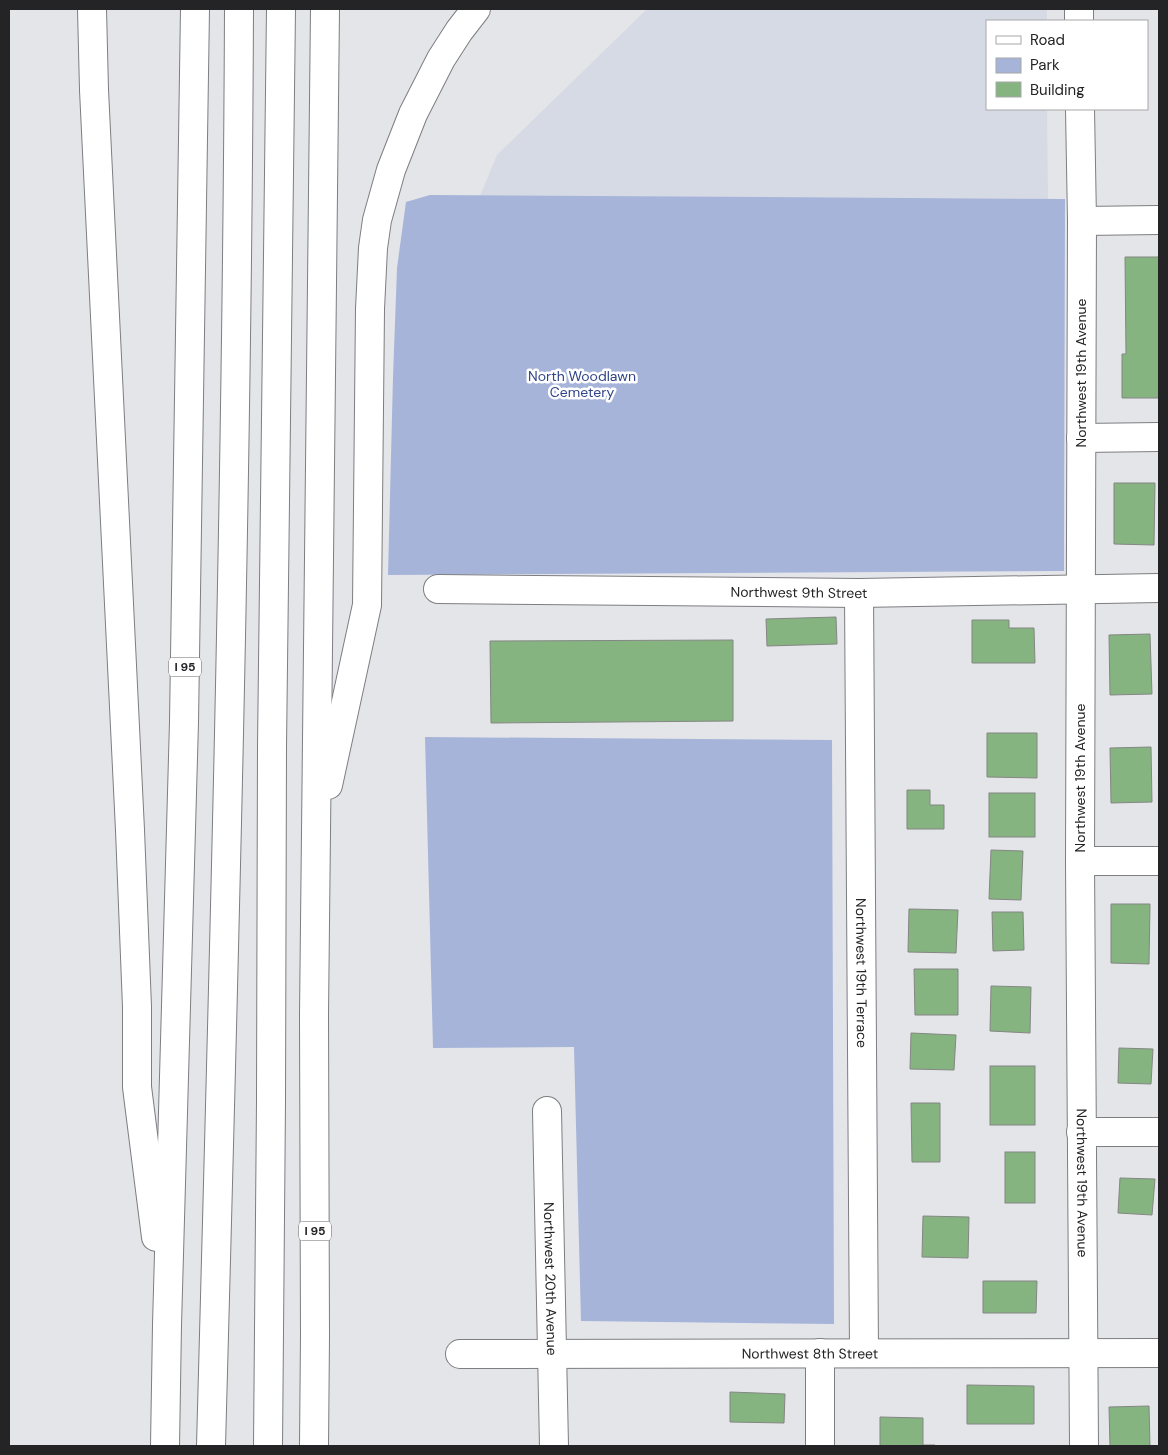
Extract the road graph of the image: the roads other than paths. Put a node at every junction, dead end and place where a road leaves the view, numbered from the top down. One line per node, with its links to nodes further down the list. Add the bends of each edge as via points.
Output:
1 (92, 9): 22 (main road, via 130,830 137,1087)
2 (195, 9): 22 (main road, I 95, via 184,722)
3 (239, 9): 30 (main road, via 226,876)
4 (281, 9): 31 (main road)
5 (325, 9): 16 (main road, I 95)
6 (476, 9): 16 (main road, via 441,59 413,114 391,170 377,220 370,309 367,605)
7 (1080, 110): 9 (main road, Northwest 19th Avenue)
8 (1159, 220): 9 (main road)
9 (1082, 221): 11 (main road, Northwest 19th Avenue)
10 (1159, 437): 11 (main road)
11 (1081, 438): 14 (main road, Northwest 19th Avenue)
12 (1159, 588): 14 (main road, Northwest 9th Street)
13 (438, 589): 15 (main road, Northwest 9th Street)
14 (1081, 589): 15 (main road, Northwest 9th Street); 17 (main road, Northwest 19th Avenue)
15 (859, 593): 24 (main road, Northwest 19th Terrace)
16 (316, 843): 32 (main road, I 95)
17 (1080, 861): 18 (main road); 20 (main road, Northwest 19th Avenue)
18 (1159, 861)
19 (547, 1111): 28 (main road, Northwest 20th Avenue)
20 (1082, 1132): 21 (main road); 25 (main road, Northwest 19th Avenue)
21 (1159, 1132)
22 (167, 1325): 29 (main road, I 95)
23 (820, 1353): 24 (main road, Northwest 8th Street); 28 (main road, Northwest 8th Street); 34 (main road)
24 (864, 1353): 25 (main road, Northwest 8th Street)
25 (1083, 1353): 26 (main road, Northwest 8th Street); 35 (main road, Northwest 19th Avenue)
26 (1159, 1353)
27 (460, 1354): 28 (main road, Northwest 8th Street)
28 (552, 1354): 33 (main road, Northwest 20th Avenue)
29 (165, 1446)
30 (211, 1446)
31 (268, 1446)
32 (314, 1446)
33 (554, 1446)
34 (820, 1446)
35 (1084, 1446)

